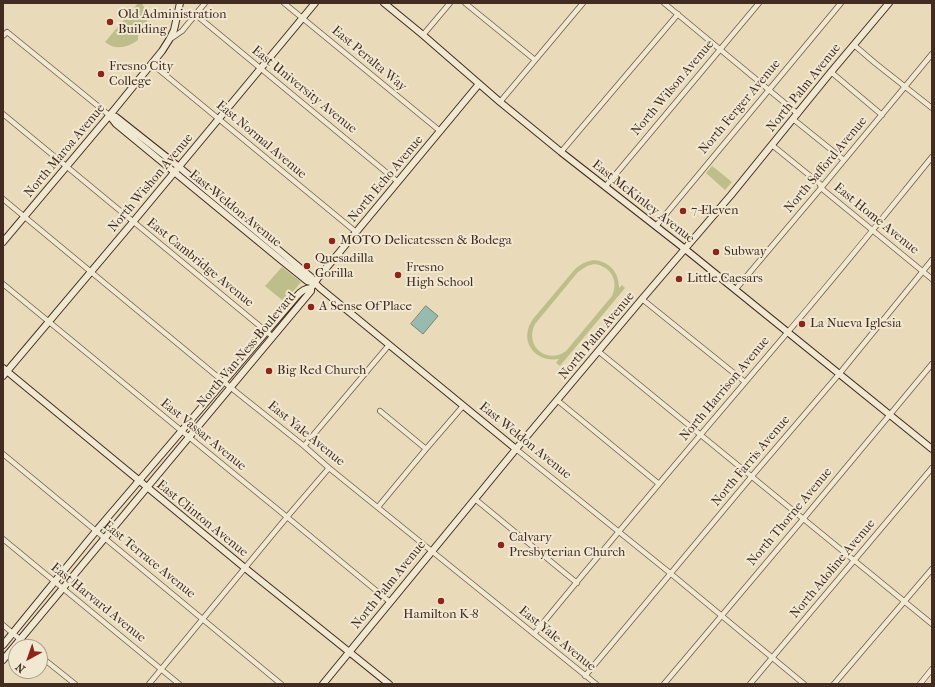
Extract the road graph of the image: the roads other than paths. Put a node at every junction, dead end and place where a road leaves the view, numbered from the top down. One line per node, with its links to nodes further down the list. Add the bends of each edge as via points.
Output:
1 (180, 3): 20 (main road)
2 (205, 3): 16 (street, North Maroa Avenue)
3 (284, 3): 17 (street, East Peralta Way)
4 (315, 3): 17 (main road, North Wishon Avenue)
5 (384, 3): 18 (main road, East McKinley Avenue)
6 (450, 3): 18 (street)
7 (465, 3): 24 (street)
8 (664, 3): 14 (street)
9 (675, 3): 14 (street)
10 (759, 3): 22 (street, North Wilson Avenue)
11 (841, 3): 30 (street, North Ferger Avenue)
12 (889, 3): 21 (main road, North Palm Avenue)
13 (580, 4): 24 (street)
14 (671, 8): 15 (street)
15 (678, 14): 22 (street); 40 (street)
16 (196, 15): 20 (street, North Maroa Avenue, via 182,31); 26 (street, East University Avenue)
17 (303, 18): 26 (main road, North Wishon Avenue); 38 (street, East Peralta Way)
18 (423, 35): 28 (main road, East McKinley Avenue)
19 (3, 36): 34 (street, East Weldon Avenue, via 7,32)
20 (169, 40): 25 (main road, North Maroa Avenue)
21 (854, 45): 27 (main road, North Palm Avenue); 29 (street)
22 (720, 49): 30 (street); 47 (street, North Wilson Avenue)
23 (932, 54): 29 (street, North Safford Avenue)
24 (535, 60): 31 (street)
25 (152, 64): 34 (main road, North Maroa Avenue); 37 (street, East Normal Avenue)
26 (260, 69): 37 (main road, North Wishon Avenue); 46 (street, East University Avenue)
27 (831, 72): 35 (street); 36 (main road, North Palm Avenue)
28 (479, 84): 31 (main road, East McKinley Avenue); 38 (main road, North Echo Avenue)
29 (905, 86): 32 (street); 35 (street, North Safford Avenue)
30 (769, 90): 36 (street); 54 (street, North Ferger Avenue)
31 (500, 102): 40 (main road, East McKinley Avenue)
32 (932, 108)
33 (3, 114): 43 (street, East Cambridge Avenue)
34 (109, 115): 43 (main road, North Maroa Avenue); 44 (main road, East Weldon Avenue, via 116,117); 45 (main road, East Weldon Avenue, via 116,124)
35 (882, 115): 42 (street, North Safford Avenue)
36 (795, 117): 39 (main road, North Palm Avenue); 42 (street)
37 (218, 119): 44 (main road, North Wishon Avenue); 56 (street, East Normal Avenue)
38 (440, 131): 46 (main road, North Echo Avenue)
39 (772, 144): 48 (street, East Home Avenue, via 820,184); 59 (main road, North Palm Avenue)
40 (562, 152): 47 (main road, East McKinley Avenue)
41 (932, 156): 55 (street, North Harrison Avenue)
42 (844, 160): 48 (street, North Safford Avenue)
43 (66, 167): 52 (main road, North Maroa Avenue); 53 (street, East Cambridge Avenue)
44 (179, 167): 45 (main road, North Wishon Avenue); 50 (main road, East Weldon Avenue)
45 (174, 172): 51 (main road, East Weldon Avenue); 53 (main road, North Wishon Avenue)
46 (398, 182): 56 (main road, North Echo Avenue)
47 (605, 187): 54 (main road, East McKinley Avenue)
48 (821, 188): 55 (street, East Home Avenue); 66 (street, North Safford Avenue)
49 (3, 199): 52 (street, East Yale Avenue)
50 (220, 201): 51 (main road); 57 (main road, East Weldon Avenue)
51 (216, 207): 57 (main road, East Weldon Avenue)
52 (24, 217): 58 (main road, North Maroa Avenue); 62 (street, East Yale Avenue)
53 (133, 222): 62 (main road, North Wishon Avenue); 69 (street, East Cambridge Avenue)
54 (656, 226): 59 (main road, East McKinley Avenue)
55 (873, 231): 61 (street, East Home Avenue); 70 (street, North Harrison Avenue)
56 (356, 232): 65 (main road, North Echo Avenue)
57 (256, 236): 65 (main road, East Weldon Avenue, via 311,277)
58 (3, 242)
59 (685, 249): 66 (main road, East McKinley Avenue); 67 (main road, North Palm Avenue)
60 (932, 260): 61 (street, North Farris Avenue)
61 (922, 271): 63 (street, East Home Avenue); 76 (street, North Farris Avenue)
62 (91, 272): 68 (main road, North Wishon Avenue); 77 (street, East Yale Avenue)
63 (932, 279)
64 (3, 284): 68 (street, East Vassar Avenue)
65 (313, 286): 69 (main road, North Van Ness Boulevard, via 301,292); 71 (main road, North Van Ness Boulevard, via 311,292); 72 (main road, East Weldon Avenue)
66 (735, 290): 70 (main road, East McKinley Avenue)
67 (642, 299): 73 (main road, North Palm Avenue); 78 (street)
68 (49, 321): 75 (main road, North Wishon Avenue); 84 (street, East Vassar Avenue)
69 (266, 332): 71 (street, East Cambridge Avenue); 77 (main road, North Van Ness Boulevard)
70 (788, 332): 76 (main road, East McKinley Avenue); 78 (street, North Harrison Avenue)
71 (273, 337): 79 (main road, North Van Ness Boulevard)
72 (390, 345): 81 (main road, East Weldon Avenue); 87 (street)
73 (598, 351): 80 (main road, North Palm Avenue); 85 (street)
74 (932, 364): 83 (street, North Thorne Avenue)
75 (4, 372): 95 (main road, East Clinton Avenue)
76 (840, 373): 83 (main road, East McKinley Avenue); 94 (street, North Farris Avenue)
77 (223, 381): 79 (street, East Yale Avenue); 84 (main road, North Van Ness Boulevard)
78 (745, 382): 85 (street, North Harrison Avenue)
79 (230, 387): 86 (main road, North Van Ness Boulevard); 87 (street, East Yale Avenue)
80 (557, 400): 89 (main road, North Palm Avenue); 96 (street)
81 (463, 406): 88 (street); 89 (main road, East Weldon Avenue)
82 (380, 411): 88 (street)
83 (890, 415): 90 (main road, East McKinley Avenue); 101 (street, North Thorne Avenue)
84 (181, 431): 86 (street, East Vassar Avenue); 95 (main road, North Van Ness Boulevard)
85 (700, 434): 94 (street); 96 (street, North Harrison Avenue)
86 (189, 437): 97 (main road, North Van Ness Boulevard); 100 (street, East Vassar Avenue)
87 (304, 446): 92 (street, East Yale Avenue)
88 (426, 449): 99 (street)
89 (516, 449): 98 (main road, North Palm Avenue); 103 (street, East Weldon Avenue)
90 (932, 449)
91 (3, 454): 102 (street, East Terrace Avenue)
92 (329, 468): 99 (street, East Yale Avenue); 100 (street)
93 (932, 468): 107 (street, North Adoline Avenue)
94 (752, 476): 101 (street); 110 (street, North Farris Avenue)
95 (139, 481): 97 (main road, East Clinton Avenue); 102 (main road, North Van Ness Boulevard)
96 (659, 484): 103 (street, North Harrison Avenue)
97 (147, 488): 104 (main road, North Van Ness Boulevard); 108 (main road, East Clinton Avenue)
98 (474, 499): 106 (main road, North Palm Avenue); 112 (street)
99 (378, 507): 106 (street, East Yale Avenue)
100 (287, 517): 108 (street); 115 (street, East Vassar Avenue)
101 (804, 518): 107 (street); 116 (street, North Thorne Avenue)
102 (96, 531): 104 (street, East Terrace Avenue); 111 (main road, North Van Ness Boulevard)
103 (618, 532): 110 (street, East Weldon Avenue); 112 (street, North Harrison Avenue)
104 (105, 538): 113 (main road, North Van Ness Boulevard); 117 (street, East Terrace Avenue)
105 (3, 539): 111 (street, East Harvard Avenue)
106 (431, 551): 115 (main road, North Palm Avenue); 121 (street, East Yale Avenue)
107 (854, 561): 114 (street); 126 (street, North Adoline Avenue)
108 (245, 568): 117 (street); 125 (main road, East Clinton Avenue)
109 (932, 569): 114 (street)
110 (670, 573): 116 (street, East Weldon Avenue); 130 (street, North Farris Avenue)
111 (54, 582): 113 (street, East Harvard Avenue); 120 (main road, North Van Ness Boulevard)
112 (577, 583): 121 (street, North Harrison Avenue)
113 (62, 589): 123 (main road, North Van Ness Boulevard); 129 (street, East Harvard Avenue)
114 (904, 600): 118 (street); 141 (street)
115 (390, 602): 125 (main road, North Palm Avenue)
116 (722, 616): 126 (street, East Weldon Avenue); 138 (street, North Thorne Avenue)
117 (203, 619): 129 (street); 134 (street, East Terrace Avenue)
118 (932, 624)
119 (3, 625): 120 (street)
120 (13, 633): 122 (street); 124 (main road, North Van Ness Boulevard)
121 (534, 634): 130 (street, East Yale Avenue)
122 (19, 639)
123 (21, 639)
124 (3, 645)
125 (350, 652): 135 (main road, North Palm Avenue); 136 (main road, East Clinton Avenue)
126 (772, 658): 139 (street, North Adoline Avenue); 140 (street, East Weldon Avenue)
127 (48, 662): 131 (street)
128 (932, 669): 142 (street)
129 (161, 670): 132 (street); 133 (street, East Harvard Avenue)
130 (586, 676): 137 (street, East Yale Avenue)
131 (75, 684)
132 (149, 684)
133 (179, 684)
134 (281, 684)
135 (323, 684)
136 (389, 684)
137 (596, 684)
138 (664, 684)
139 (750, 684)
140 (804, 684)
141 (834, 684)
142 (920, 684)

